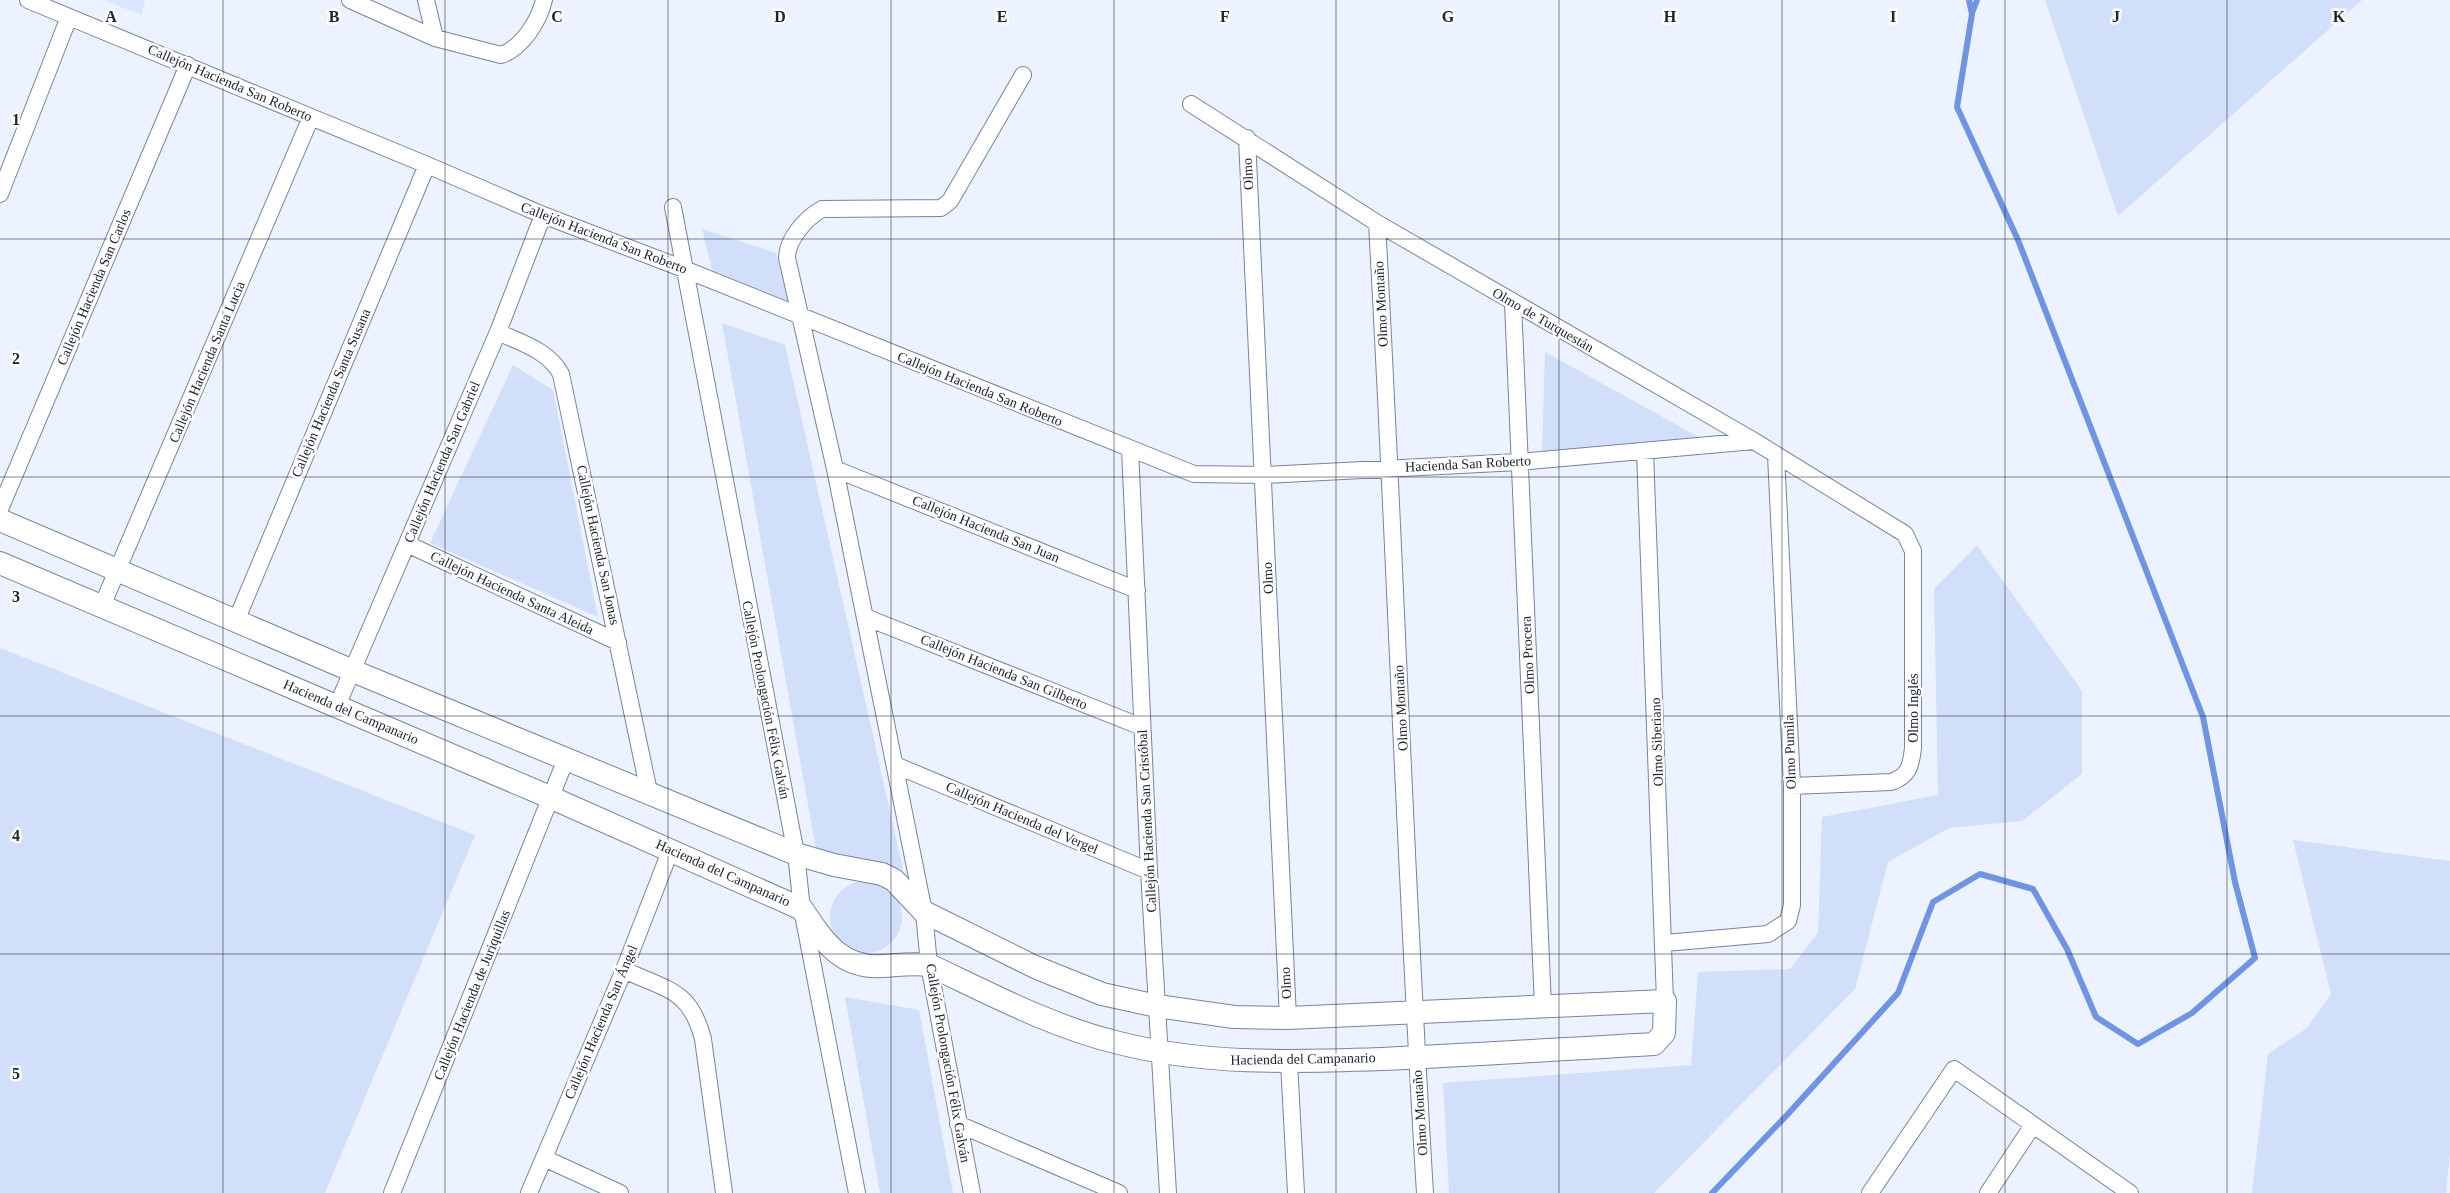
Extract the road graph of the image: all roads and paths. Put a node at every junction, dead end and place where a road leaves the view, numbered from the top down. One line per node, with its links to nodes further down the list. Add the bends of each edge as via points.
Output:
1 (28, 0): 5 (street, Callejón Hacienda San Roberto)
2 (350, 0): 6 (street)
3 (426, 0): 6 (street)
4 (544, 0): 6 (street, via 537,19 524,37 509,52 501,55)
5 (69, 17): 7 (street, Callejón Hacienda San Roberto); 13 (street)
6 (436, 38)
7 (188, 66): 10 (street, Callejón Hacienda San Roberto); 30 (street, Callejón Hacienda San Carlos)
8 (1023, 75): 19 (street, Callejón Prolongación Félix Galván, via 950,201 941,208 822,209 810,215 787,247)
9 (1190, 104): 11 (street, Olmo de Turquestán)
10 (311, 117): 12 (street, Callejón Hacienda San Roberto); 35 (street, Callejón Hacienda Santa Lucia)
11 (1247, 138): 16 (street, Olmo de Turquestán); 29 (street, Olmo)
12 (427, 165): 15 (street, Callejón Hacienda San Roberto); 39 (street, Callejón Hacienda Santa Susana)
13 (0, 194)
14 (673, 207): 17 (street, Callejón Prolongación Félix Galván)
15 (543, 216): 17 (street, Callejón Hacienda San Roberto); 20 (street, Callejón Hacienda San Gabriel)
16 (1377, 223): 18 (street, Olmo de Turquestán); 26 (street, Olmo Montaño)
17 (684, 269): 19 (street, Callejón Hacienda San Roberto); 50 (street, Callejón Prolongación Félix Galván)
18 (1513, 303): 21 (street, Olmo de Turquestán); 25 (street, Olmo Procera)
19 (801, 318): 22 (street, Callejón Hacienda San Roberto); 27 (street, Callejón Prolongación Félix Galván)
20 (498, 332): 33 (street, Callejón Hacienda San Gabriel); 40 (street, Callejón Hacienda San Jonas, via 540,351 561,374)
21 (1754, 441): 23 (street, Hacienda San Roberto); 24 (street, Olmo de Turquestán)
22 (1130, 449): 28 (street, Callejón Hacienda San Roberto); 36 (street, Callejón Hacienda San Cristóbal)
23 (1645, 451): 25 (street, Hacienda San Roberto); 54 (street, Olmo Siberiano)
24 (1776, 454): 32 (street, Olmo de Turquestán); 46 (street, Olmo Pumila)
25 (1519, 462): 26 (street, Hacienda San Roberto); 59 (street, Olmo Procera)
26 (1390, 468): 29 (street, Hacienda San Roberto); 60 (street, Olmo Montaño)
27 (835, 469): 36 (street, Callejón Hacienda San Juan); 38 (street, Callejón Prolongación Félix Galván)
28 (1182, 471): 29 (street, Hacienda San Roberto)
29 (1264, 475): 61 (street, Olmo)
30 (0, 509)
31 (0, 520): 35 (street)
32 (1899, 529): 46 (street, Olmo Inglés, via 1913,551 1912,766 1900,779 1890,782)
33 (407, 544): 40 (street, Callejón Hacienda Santa Aleida); 41 (street, Callejón Hacienda San Gabriel)
34 (0, 562): 37 (street, Hacienda del Campanario)
35 (118, 570): 37 (street, Callejón Hacienda Santa Lucia); 39 (street)
36 (1137, 590): 43 (street, Callejón Hacienda San Cristóbal)
37 (102, 606): 42 (street, Hacienda del Campanario)
38 (865, 617): 43 (street, Callejón Hacienda San Gilberto); 45 (street, Callejón Prolongación Félix Galván)
39 (236, 621): 41 (street)
40 (618, 642): 47 (street, Callejón Hacienda San Jonas)
41 (353, 671): 42 (street, Callejón Hacienda San Gabriel); 44 (street)
42 (337, 706): 48 (street, Hacienda del Campanario)
43 (1142, 727): 51 (street, Callejón Hacienda San Cristóbal)
44 (566, 758): 47 (street); 48 (street, Callejón Hacienda de Juriquillas)
45 (895, 765): 51 (street, Callejón Hacienda del Vergel); 53 (street, Callejón Prolongación Félix Galván)
46 (1792, 786): 54 (street, Olmo Pumila, via 1792,904 1788,921 1768,934)
47 (649, 792): 50 (street)
48 (552, 798): 49 (street, Hacienda del Campanario); 70 (street, Callejón Hacienda de Juriquillas)
49 (671, 849): 52 (street, Hacienda del Campanario); 56 (street, Callejón Hacienda San Ángel)
50 (796, 854): 52 (street, Callejón Prolongación Félix Galván); 53 (street, via 882,874 894,880)
51 (1149, 871): 58 (street, Callejón Hacienda San Cristóbal)
52 (802, 909): 55 (street, Hacienda del Campanario, via 826,944 850,961 864,966); 74 (street, Callejón Prolongación Félix Galván)
53 (924, 912): 55 (street, Callejón Prolongación Félix Galván); 58 (street, via 1085,988)
54 (1665, 944): 57 (street, Olmo Siberiano)
55 (929, 965): 63 (street, Hacienda del Campanario, via 1034,1013 1096,1037); 66 (street, Callejón Prolongación Félix Galván)
56 (624, 970): 68 (street, Callejón Hacienda San Ángel); 73 (street, via 680,996 698,1018)
57 (1665, 1001): 59 (street); 62 (street, Olmo Siberiano)
58 (1157, 1006): 61 (street, via 1234,1017); 63 (street, Callejón Hacienda San Cristóbal)
59 (1543, 1007): 60 (street)
60 (1415, 1012): 61 (street); 64 (street, Olmo Montaño)
61 (1288, 1018)
62 (1664, 1033): 64 (street, Hacienda del Campanario, via 1654,1044)
63 (1159, 1053): 65 (street, Hacienda del Campanario); 77 (street, Callejón Hacienda San Cristóbal)
64 (1417, 1057): 65 (street, Hacienda del Campanario); 79 (street, Olmo Montaño)
65 (1289, 1062): 78 (street)
66 (958, 1124): 75 (street, Callejón Prolongación Félix Galván); 76 (street)
67 (2033, 1125): 69 (street); 80 (street, via 1954,1069); 81 (street)
68 (544, 1158): 71 (street, Callejón Hacienda San Ángel); 72 (street)
69 (2128, 1192)
70 (392, 1193)
71 (529, 1193)
72 (620, 1193)
73 (724, 1193)
74 (857, 1193)
75 (972, 1193)
76 (1119, 1193)
77 (1168, 1193)
78 (1296, 1193)
79 (1425, 1193)
80 (1870, 1193)
81 (1988, 1193)

